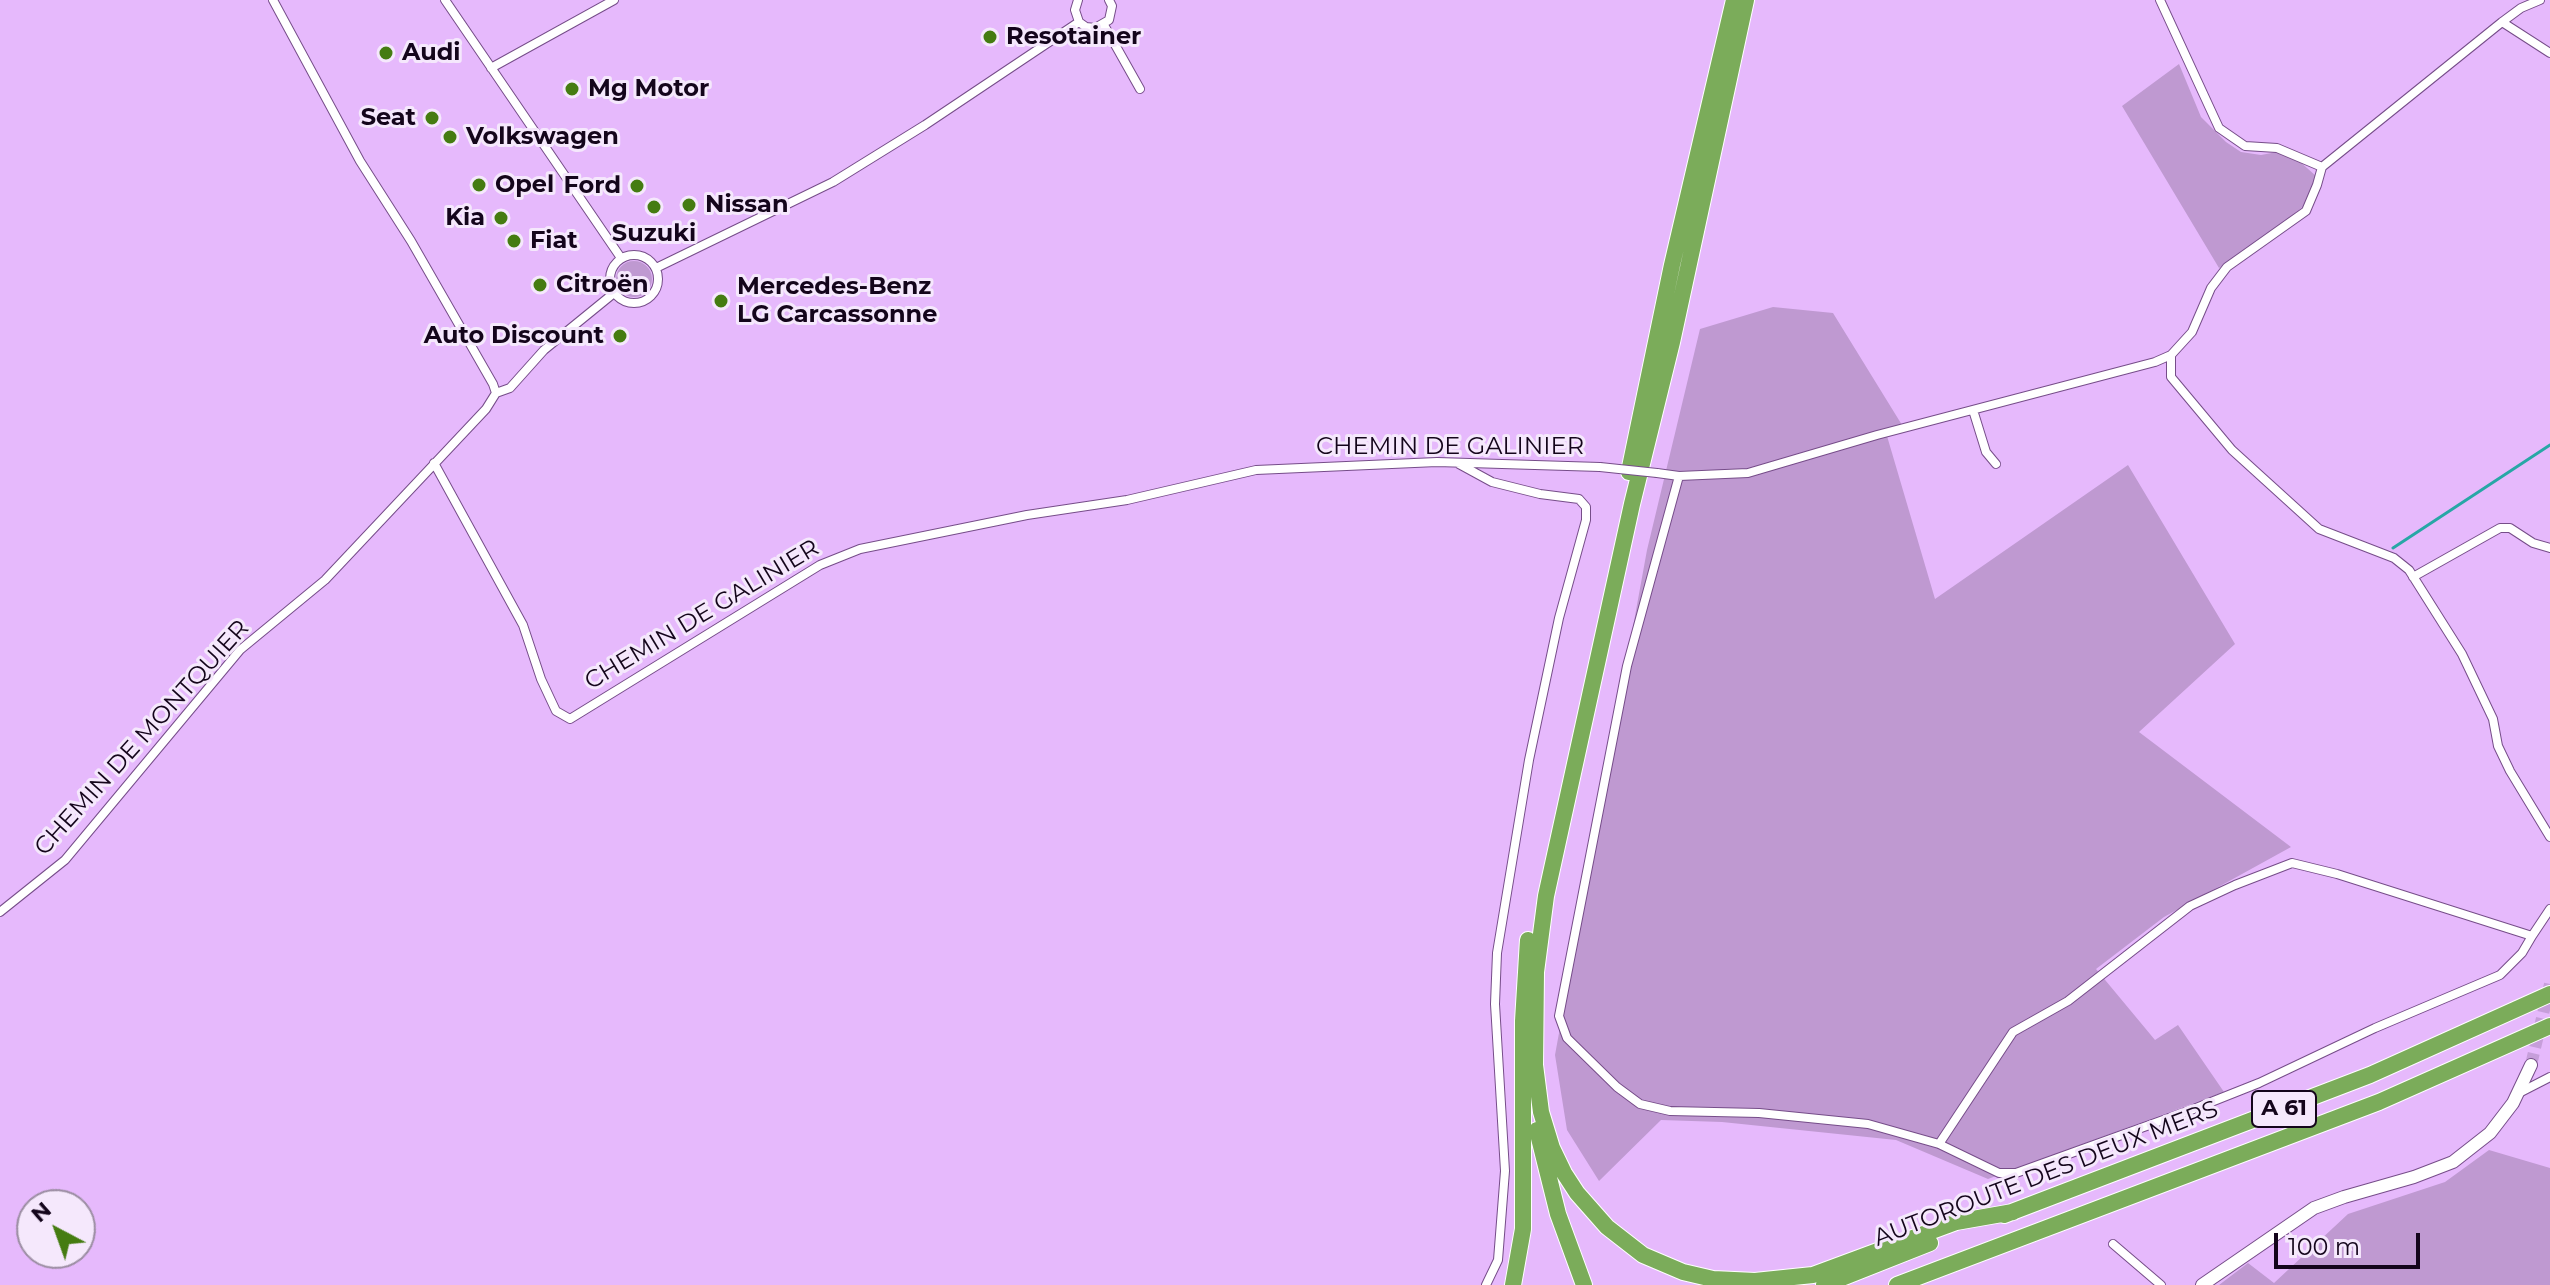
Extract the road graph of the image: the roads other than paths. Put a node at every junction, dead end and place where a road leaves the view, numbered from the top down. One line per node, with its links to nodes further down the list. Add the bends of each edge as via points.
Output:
1 (273, 0): 21 (street)
2 (445, 0): 14 (street)
3 (614, 0): 14 (street)
4 (1078, 0): 10 (street)
5 (1109, 0): 12 (street, via 1112,14)
6 (1734, 0): 38 (highway, via 1535,894 1525,964)
7 (1746, 0): 35 (highway, via 1546,896 1536,972)
8 (2160, 0): 16 (street, via 2219,128 2245,146 2277,148)
9 (2540, 0): 11 (street)
10 (1079, 22): 12 (street, via 1086,27); 18 (street, via 833,182)
11 (2502, 22): 13 (street); 16 (street)
12 (1104, 25): 15 (street)
13 (2550, 53)
14 (491, 68): 17 (street)
15 (1140, 89)
16 (2322, 167): 20 (street, via 2306,211 2227,267 2211,288 2192,332)
17 (621, 258): 18 (street, via 637,254); 19 (street, via 609,278)
18 (656, 268): 19 (street, via 657,286 646,300 629,303)
19 (614, 293): 21 (street, CHEMIN DE MONTQUIER, via 544,350 510,388)
20 (2171, 355): 22 (street, CHEMIN DE GALINIER); 28 (street, via 2171,377 2232,450 2319,529 2394,558)
21 (496, 393): 24 (street, CHEMIN DE MONTQUIER)
22 (1973, 410): 25 (street, via 1986,452); 26 (street, CHEMIN DE GALINIER, via 1748,473)
23 (1455, 462): 24 (street, CHEMIN DE GALINIER, via 1256,470 1127,500 860,549 820,565 570,719 556,711 523,625); 26 (street, CHEMIN DE GALINIER, bridge, via 1600,467); 43 (street, via 1492,482 1579,499 1586,507 1529,760 1497,953 1505,1171 1498,1260)
24 (434, 463): 31 (street, CHEMIN DE MONTQUIER, via 325,580 240,650 65,860)
25 (1996, 464)
26 (1679, 476): 40 (street, via 1627,666 1604,779 1559,1016 1567,1038 1640,1104 1670,1111 1868,1124)
27 (2550, 548): 28 (street, via 2500,528)
28 (2413, 577): 29 (street, via 2462,654 2493,719 2510,771)
29 (2550, 837)
30 (2550, 909): 32 (street)
31 (0, 912)
32 (2532, 936): 40 (street, via 2500,975 2259,1083 2016,1173 1999,1173); 40 (street, via 2292,863 2190,906 2068,1001 2013,1032)
33 (2550, 994): 41 (highway, AUTOROUTE DES DEUX MERS / A 61, via 2370,1075)
34 (2550, 1026): 48 (highway, AUTOROUTE DES DEUX MERS / A 61, via 2379,1102)
35 (1535, 1065): 41 (highway, via 1545,1126 1577,1193 1621,1240 1683,1272 1740,1281 1813,1275 1956,1222); 46 (highway, via 1532,1103 1546,1173)
36 (2531, 1065): 39 (main road)
37 (2550, 1077): 39 (street)
38 (1525, 1081): 44 (highway, via 1523,1229); 45 (highway, via 1549,1215)
39 (2519, 1093): 50 (main road, via 2490,1133 2453,1162 2314,1208)
40 (1939, 1144)
41 (2013, 1212): 47 (highway, AUTOROUTE DES DEUX MERS / A 61)
42 (2113, 1244): 49 (street)
43 (1486, 1285)
44 (1513, 1285)
45 (1573, 1285)
46 (1584, 1285)
47 (1824, 1285)
48 (1897, 1285)
49 (2161, 1285)
50 (2202, 1285)

